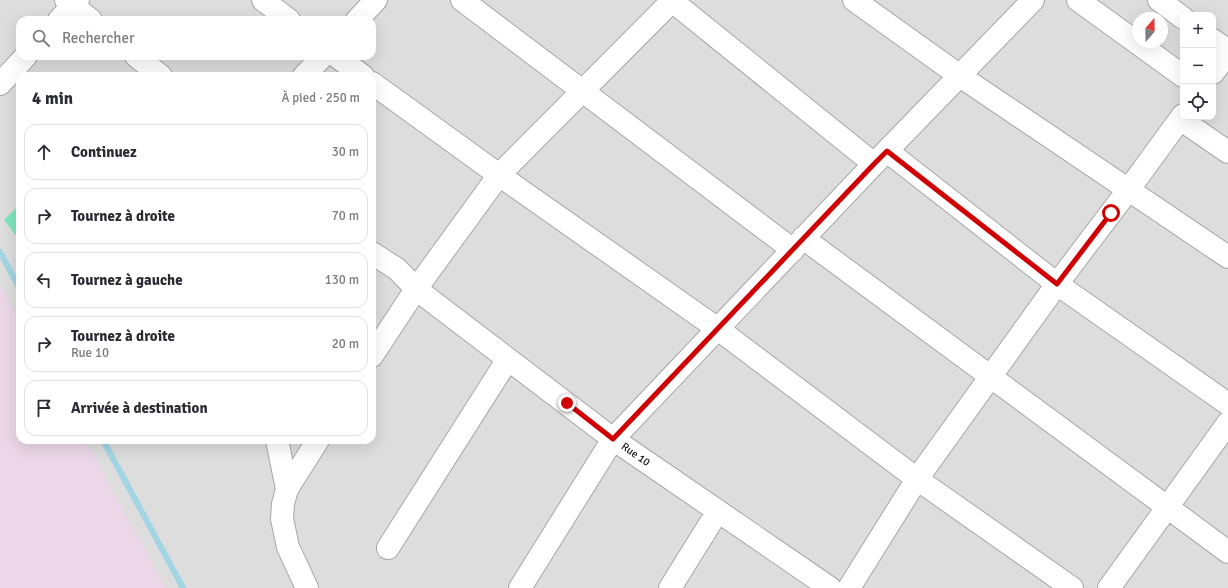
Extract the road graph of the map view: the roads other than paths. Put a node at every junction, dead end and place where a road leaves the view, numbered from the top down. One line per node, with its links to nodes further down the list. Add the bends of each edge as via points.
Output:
1 (263, 0): 11 (street)
2 (376, 0): 12 (street)
3 (462, 0): 28 (street)
4 (854, 0): 25 (street)
5 (1033, 0): 25 (street)
6 (1078, 0): 24 (street)
7 (1158, 0): 13 (street)
8 (664, 3): 28 (street); 32 (street)
9 (69, 6): 10 (street)
10 (85, 16)
11 (283, 16)
12 (361, 16)
13 (1180, 16)
14 (1216, 42): 15 (street)
15 (1228, 52): 20 (street)
16 (22, 60): 26 (street)
17 (141, 60): 21 (street)
18 (319, 60): 22 (street)
19 (341, 60): 23 (street)
20 (1216, 69)
21 (156, 72)
22 (308, 72)
23 (358, 72)
24 (1180, 74)
25 (960, 76): 32 (street); 34 (street)
26 (0, 84)
27 (376, 86): 33 (street)
28 (583, 91): 33 (street); 35 (street)
29 (1180, 120): 34 (street)
30 (1186, 120): 31 (street)
31 (1228, 152)
32 (880, 158): 35 (street); 38 (street)
33 (499, 175): 39 (street); 40 (street)
34 (1129, 189): 37 (street); 38 (street)
35 (798, 244): 40 (street); 43 (street)
36 (376, 256): 39 (street, Rue 10, via 397,269)
37 (1228, 256)
38 (1057, 284): 43 (street); 44 (street)
39 (416, 289): 41 (street); 42 (street, Rue 10)
40 (718, 329): 46 (street); 49 (street)
41 (376, 350)
42 (508, 359): 46 (street, Rue 10); 53 (street)
43 (991, 376): 49 (street); 51 (street)
44 (1228, 404)
45 (1228, 423): 51 (street)
46 (613, 439): 52 (street, Rue 10); 56 (street)
47 (278, 444): 50 (street)
48 (315, 444): 50 (street)
49 (917, 479): 59 (street); 60 (street)
50 (287, 489): 55 (street, via 282,519 288,546)
51 (1167, 507): 54 (street); 61 (street)
52 (718, 511): 57 (street); 58 (street, Rue 10)
53 (388, 548)
54 (1228, 552)
55 (307, 588)
56 (520, 588)
57 (670, 588)
58 (830, 588)
59 (849, 588)
60 (1072, 588)
61 (1109, 588)

